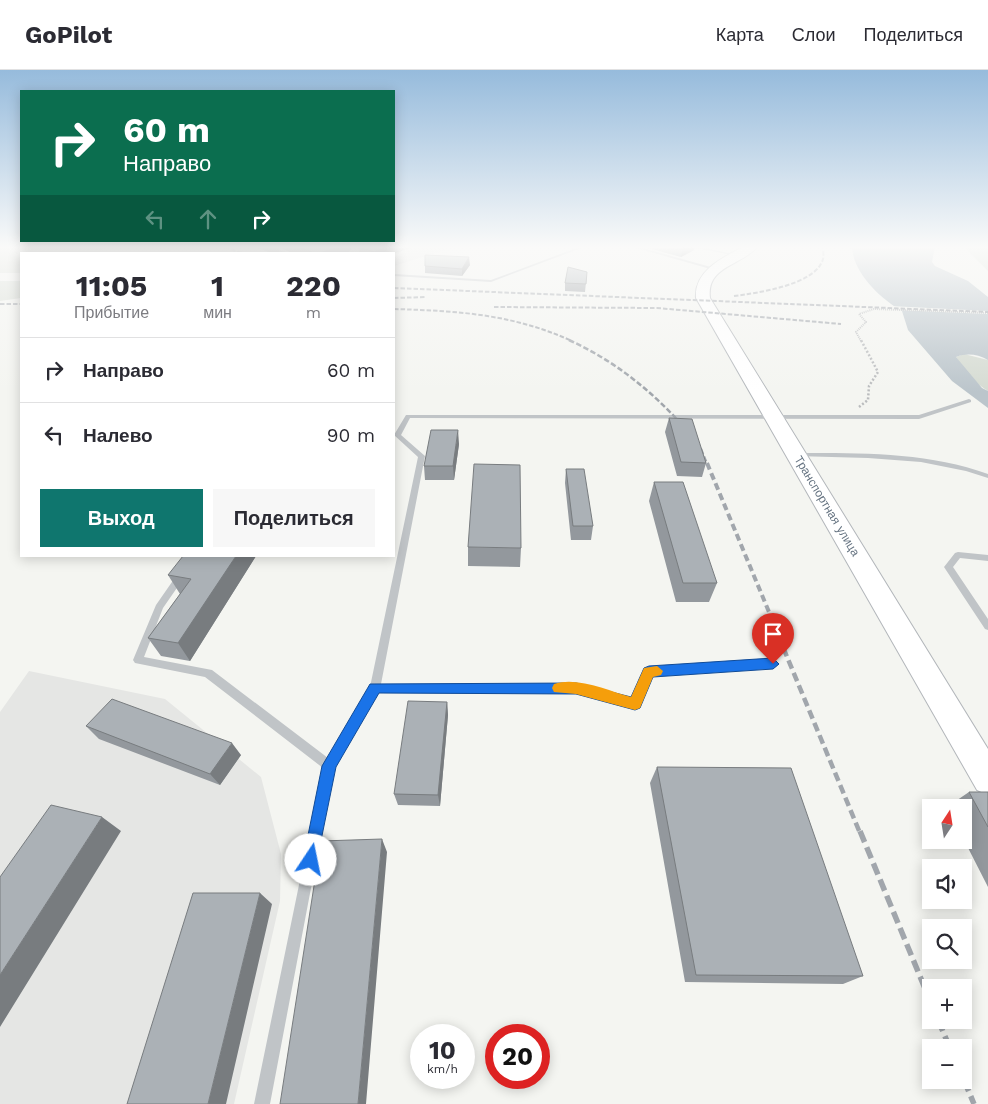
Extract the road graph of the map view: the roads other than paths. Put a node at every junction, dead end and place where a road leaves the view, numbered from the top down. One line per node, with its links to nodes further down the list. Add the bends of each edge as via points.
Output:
1 (703, 295): 3 (street, Транспортная улица)
2 (969, 401): 3 (lane, via 918,417)
3 (774, 418): 4 (street, Транспортная улица); 10 (lane, via 408,416 397,435 422,456)
4 (797, 455): 5 (lane, via 847,455 934,463); 12 (street, Транспортная улица)
5 (988, 476)
6 (194, 557): 11 (lane, via 159,607 138,660 208,673)
7 (988, 558): 8 (lane, via 958,555 948,566)
8 (988, 626)
9 (773, 664): 10 (lane, via 649,672 635,704 576,688)
10 (375, 688): 11 (lane)
11 (330, 766): 13 (lane)
12 (988, 779)
13 (262, 1104)

